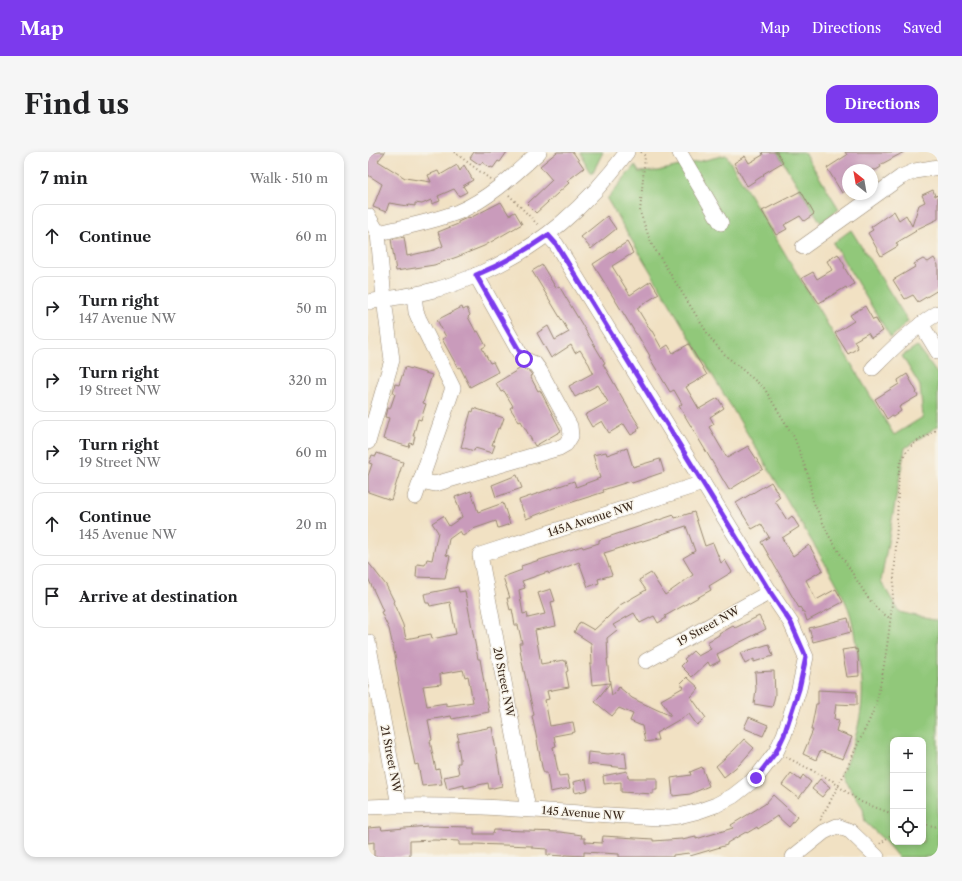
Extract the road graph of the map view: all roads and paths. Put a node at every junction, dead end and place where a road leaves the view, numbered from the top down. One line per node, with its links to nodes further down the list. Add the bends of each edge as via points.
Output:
1 (539, 152): 8 (street, via 491,193 459,212 425,223)
2 (627, 152): 9 (street, via 587,201)
3 (641, 152): 26 (path, via 645,156 640,212 651,243 711,339 725,356 764,388 794,437 808,475 813,501 829,536 868,598 878,610)
4 (682, 152): 7 (street)
5 (938, 167): 10 (street, via 915,171 901,177)
6 (368, 216): 8 (street)
7 (721, 223)
8 (378, 233): 13 (street)
9 (548, 235): 11 (street, via 499,265); 22 (street, via 556,244)
10 (803, 247)
11 (476, 275): 12 (street, via 454,284); 21 (street, via 524,359 535,364 540,371 570,426 571,436 566,444 559,448 435,484)
12 (414, 294): 13 (street); 21 (street, via 416,312 453,388)
13 (384, 299): 14 (street); 20 (street, via 392,360)
14 (368, 302)
15 (938, 313): 16 (street)
16 (921, 324): 17 (street); 18 (street)
17 (938, 352)
18 (873, 368)
19 (938, 429): 26 (path, via 912,445 906,451 899,467)
20 (368, 442)
21 (421, 481): 23 (street)
22 (702, 483): 24 (street, 145A Avenue NW); 25 (street)
23 (415, 497)
24 (480, 555): 33 (street, 20 Street NW)
25 (770, 592): 28 (street, 19 Street NW); 29 (street, via 791,623 806,657 799,689)
26 (891, 619): 30 (path, via 877,700)
27 (368, 642): 31 (street, 21 Street NW)
28 (646, 661)
29 (776, 752): 30 (path); 33 (street, 145 Avenue NW, via 756,778 733,796 716,805 679,816 655,817)
30 (838, 786): 34 (path, via 861,802); 37 (path, via 820,819)
31 (399, 805): 32 (street, 145 Avenue NW); 33 (street, 145 Avenue NW)
32 (368, 807)
33 (528, 809)
34 (890, 813)
35 (926, 825): 36 (path)
36 (938, 827)
37 (829, 828): 39 (street, via 837,826 850,831); 40 (street)
38 (890, 835): 39 (path)
39 (875, 854)
40 (793, 857)

